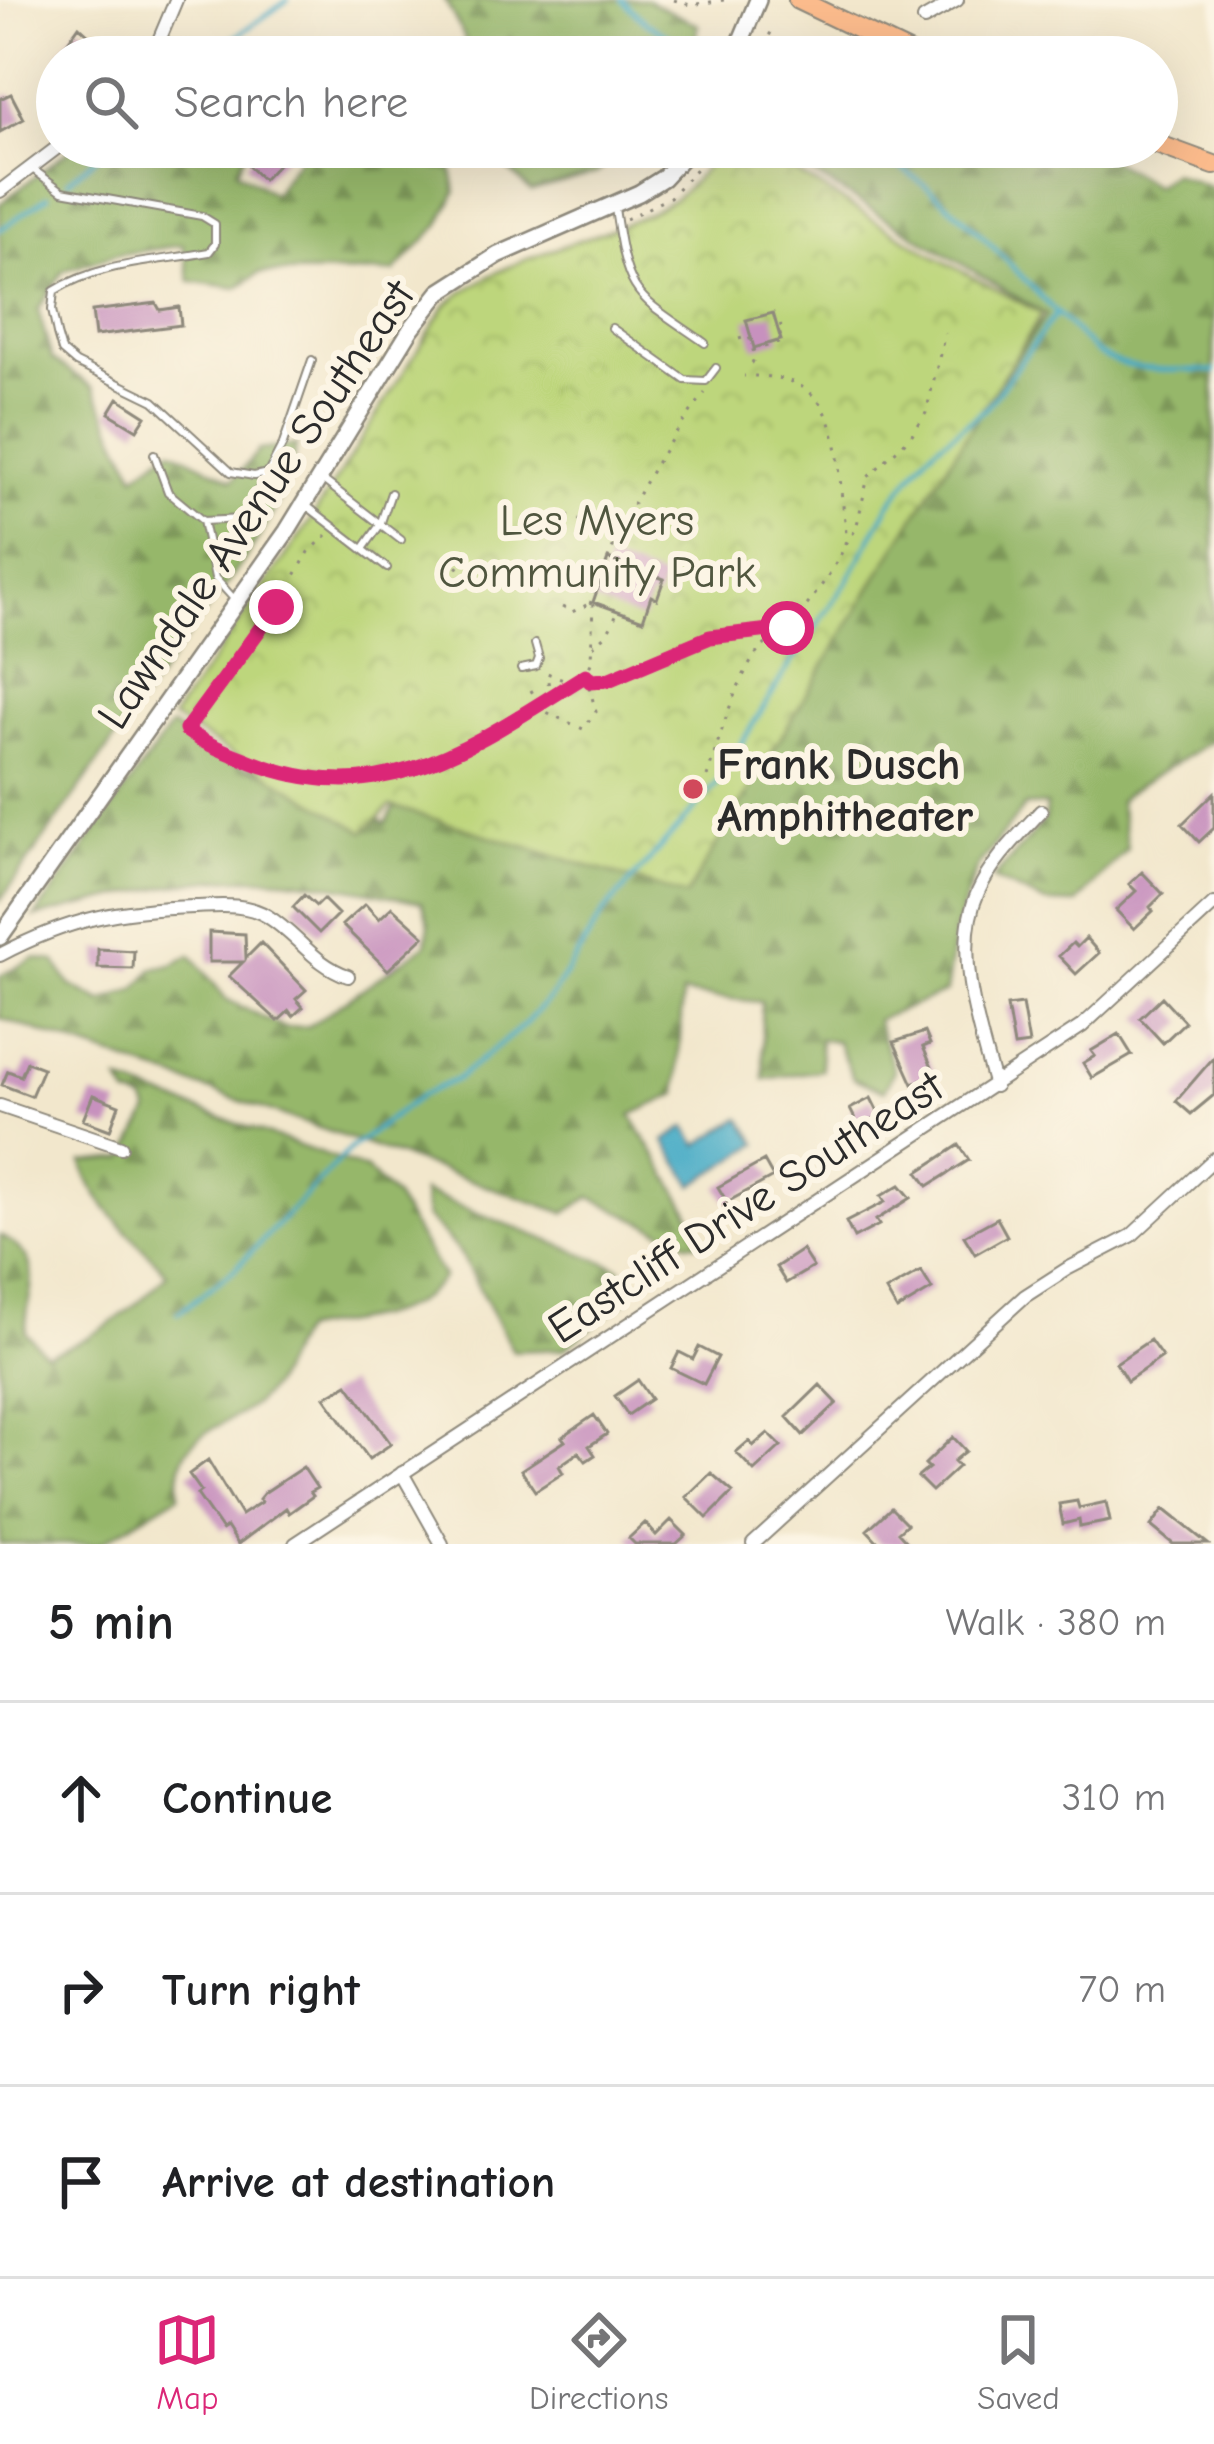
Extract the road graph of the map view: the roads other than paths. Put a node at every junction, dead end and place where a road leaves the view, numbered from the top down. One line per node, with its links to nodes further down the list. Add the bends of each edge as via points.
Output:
1 (176, 0): 6 (street)
2 (758, 0): 7 (street)
3 (798, 0): 8 (main road)
4 (957, 0): 5 (street)
5 (924, 19)
6 (161, 36)
7 (743, 36)
8 (873, 36)
9 (1178, 152): 11 (main road)
10 (36, 163): 12 (street)
11 (1214, 165)
12 (31, 167): 14 (street); 21 (lane, via 62,190 214,224 209,252 141,260 54,292 57,334 76,363 154,401 231,472)
13 (672, 168): 15 (street, Lawndale Avenue Southeast)
14 (0, 191)
15 (614, 205): 17 (lane, via 640,298); 22 (street, Lawndale Avenue Southeast, via 498,255 440,292)
16 (612, 328): 19 (lane, via 686,380 706,381)
17 (705, 343)
18 (312, 360): 21 (lane)
19 (716, 368)
20 (154, 454): 25 (lane, via 168,492)
21 (268, 473): 25 (lane, via 242,519)
22 (321, 478): 24 (street, Lawndale Avenue Southeast); 26 (lane)
23 (391, 493): 26 (lane)
24 (304, 504): 28 (lane); 30 (street, Lawndale Avenue Southeast)
25 (203, 521): 30 (lane, via 215,578)
26 (380, 524): 27 (lane); 28 (lane)
27 (400, 540)
28 (363, 549): 29 (lane)
29 (387, 568)
30 (237, 602): 35 (street, Lawndale Avenue Southeast)
31 (535, 644): 32 (lane, via 536,666)
32 (521, 669)
33 (1041, 811): 38 (street, via 1000,856 972,908 972,998)
34 (1214, 904): 38 (street, Eastcliff Drive Southeast, via 1093,1017)
35 (0, 937)
36 (0, 955): 37 (street, via 88,917 134,908 242,907 264,914 326,968)
37 (348, 976)
38 (995, 1086): 42 (street, Eastcliff Drive Southeast)
39 (0, 1106): 40 (street)
40 (121, 1147)
41 (1214, 1159): 45 (street, via 1131,1236 1025,1296)
42 (402, 1473): 43 (street, Eastcliff Drive Southeast); 44 (street)
43 (295, 1544)
44 (442, 1544)
45 (753, 1544)

